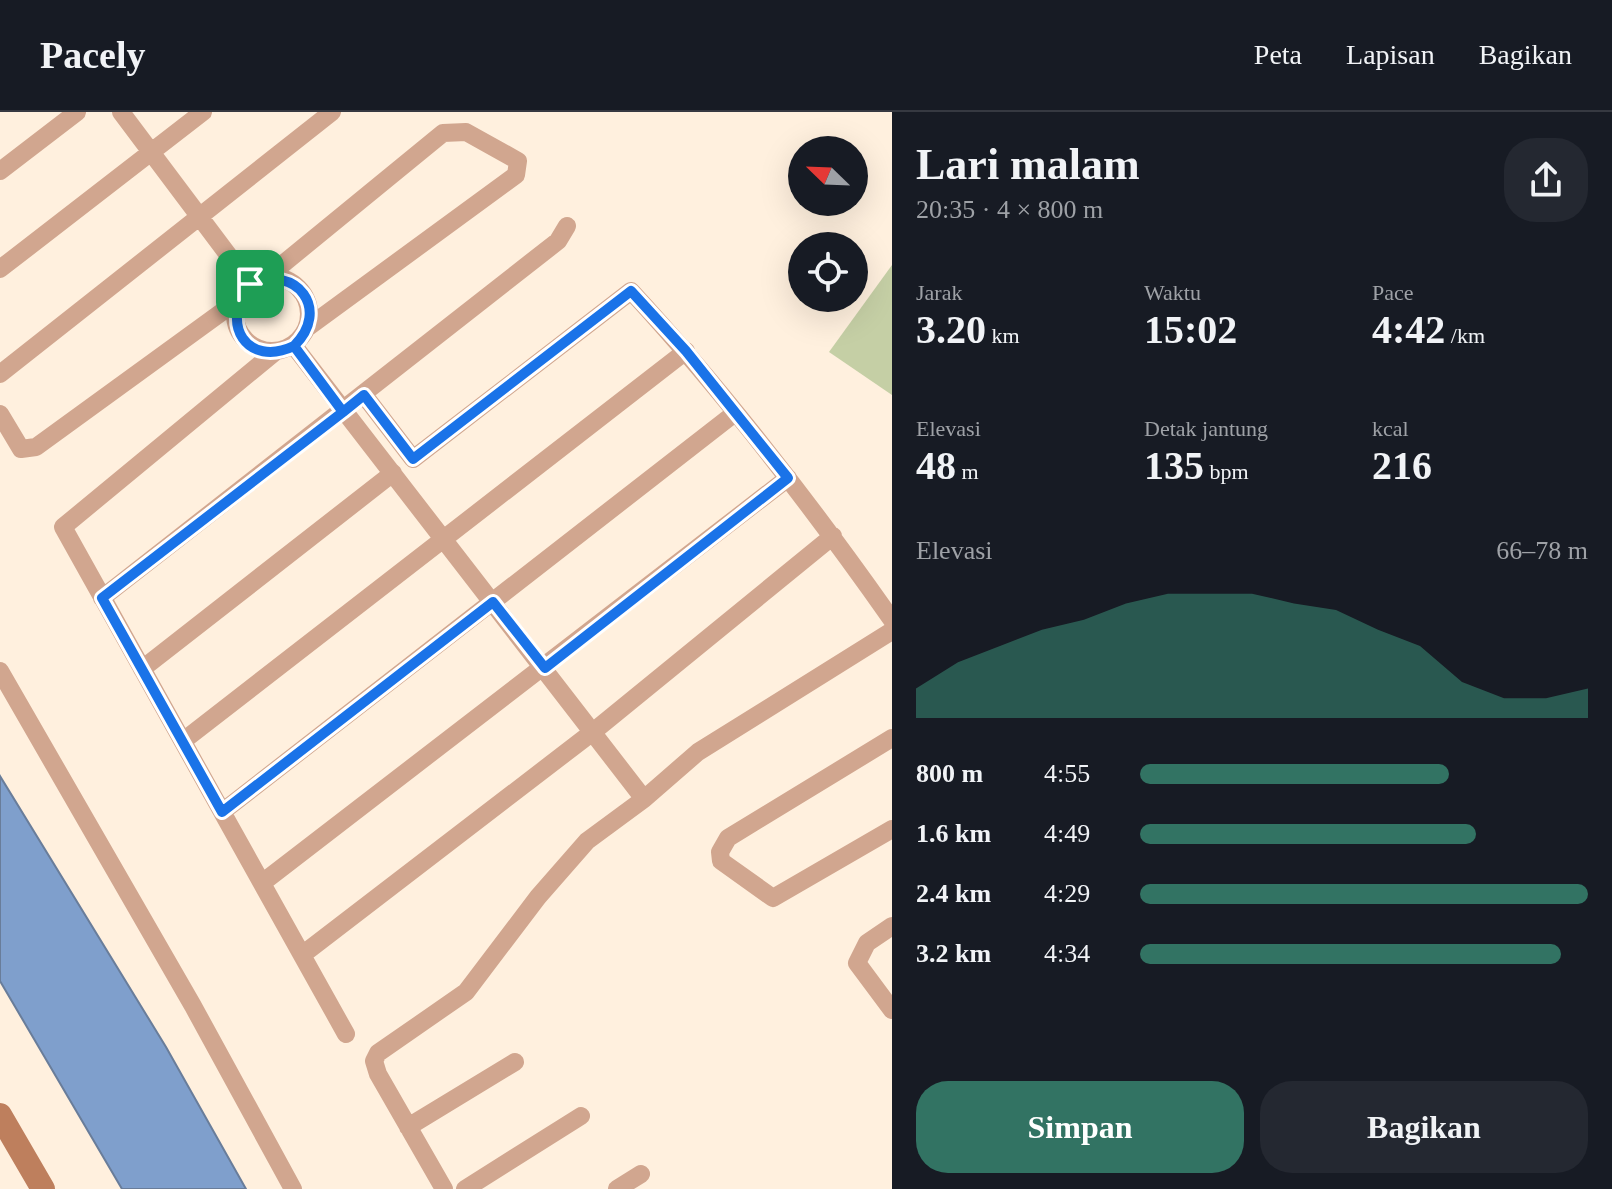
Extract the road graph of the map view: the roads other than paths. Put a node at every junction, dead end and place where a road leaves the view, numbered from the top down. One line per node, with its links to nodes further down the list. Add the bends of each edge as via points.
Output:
1 (77, 112): 6 (street)
2 (121, 112): 5 (street)
3 (203, 112): 5 (street)
4 (332, 112): 7 (street)
5 (152, 152): 7 (street); 9 (street)
6 (0, 171)
7 (199, 218): 10 (street); 16 (street)
8 (567, 226): 17 (street, via 558,241)
9 (0, 269)
10 (259, 280): 11 (street); 12 (street, via 282,278 296,285 310,312); 12 (street, via 443,133 466,132 518,161 516,175)
11 (237, 301): 15 (street, via 236,326 242,337 262,351); 20 (street, via 36,447 21,449)
12 (307, 328): 13 (street)
13 (294, 346): 15 (street); 18 (street)
14 (686, 351): 17 (street, via 631,291 413,459); 19 (street); 24 (street)
15 (275, 352): 25 (street, via 63,527)
16 (0, 374)
17 (364, 395): 18 (street)
18 (343, 412): 21 (street); 25 (street)
19 (735, 413): 22 (street); 26 (street)
20 (0, 414)
21 (393, 473): 24 (street); 30 (street)
22 (788, 478): 23 (street); 29 (street)
23 (833, 536): 27 (street); 32 (street)
24 (442, 539): 26 (street); 34 (street)
25 (102, 598): 30 (street)
26 (493, 602): 29 (street); 36 (street)
27 (892, 620)
28 (892, 631): 35 (street, via 698,752)
29 (545, 668): 32 (street); 38 (street)
30 (142, 669): 34 (street)
31 (0, 671): 49 (street)
32 (594, 731): 35 (street); 40 (street)
33 (892, 738): 37 (street, via 728,838 721,861 773,898)
34 (183, 741): 36 (street)
35 (644, 799): 46 (street, via 587,841 554,876 459,1000 378,1053 375,1067)
36 (222, 812): 38 (street)
37 (892, 829)
38 (262, 883): 40 (street)
39 (892, 926): 41 (street, via 867,943 857,963)
40 (302, 955): 42 (street)
41 (892, 1010)
42 (346, 1034)
43 (515, 1062): 46 (street)
44 (0, 1115): 48 (street)
45 (581, 1116): 51 (street)
46 (408, 1127): 50 (street)
47 (641, 1174): 52 (street)
48 (43, 1189)
49 (293, 1189)
50 (444, 1189)
51 (465, 1189)
52 (617, 1189)

